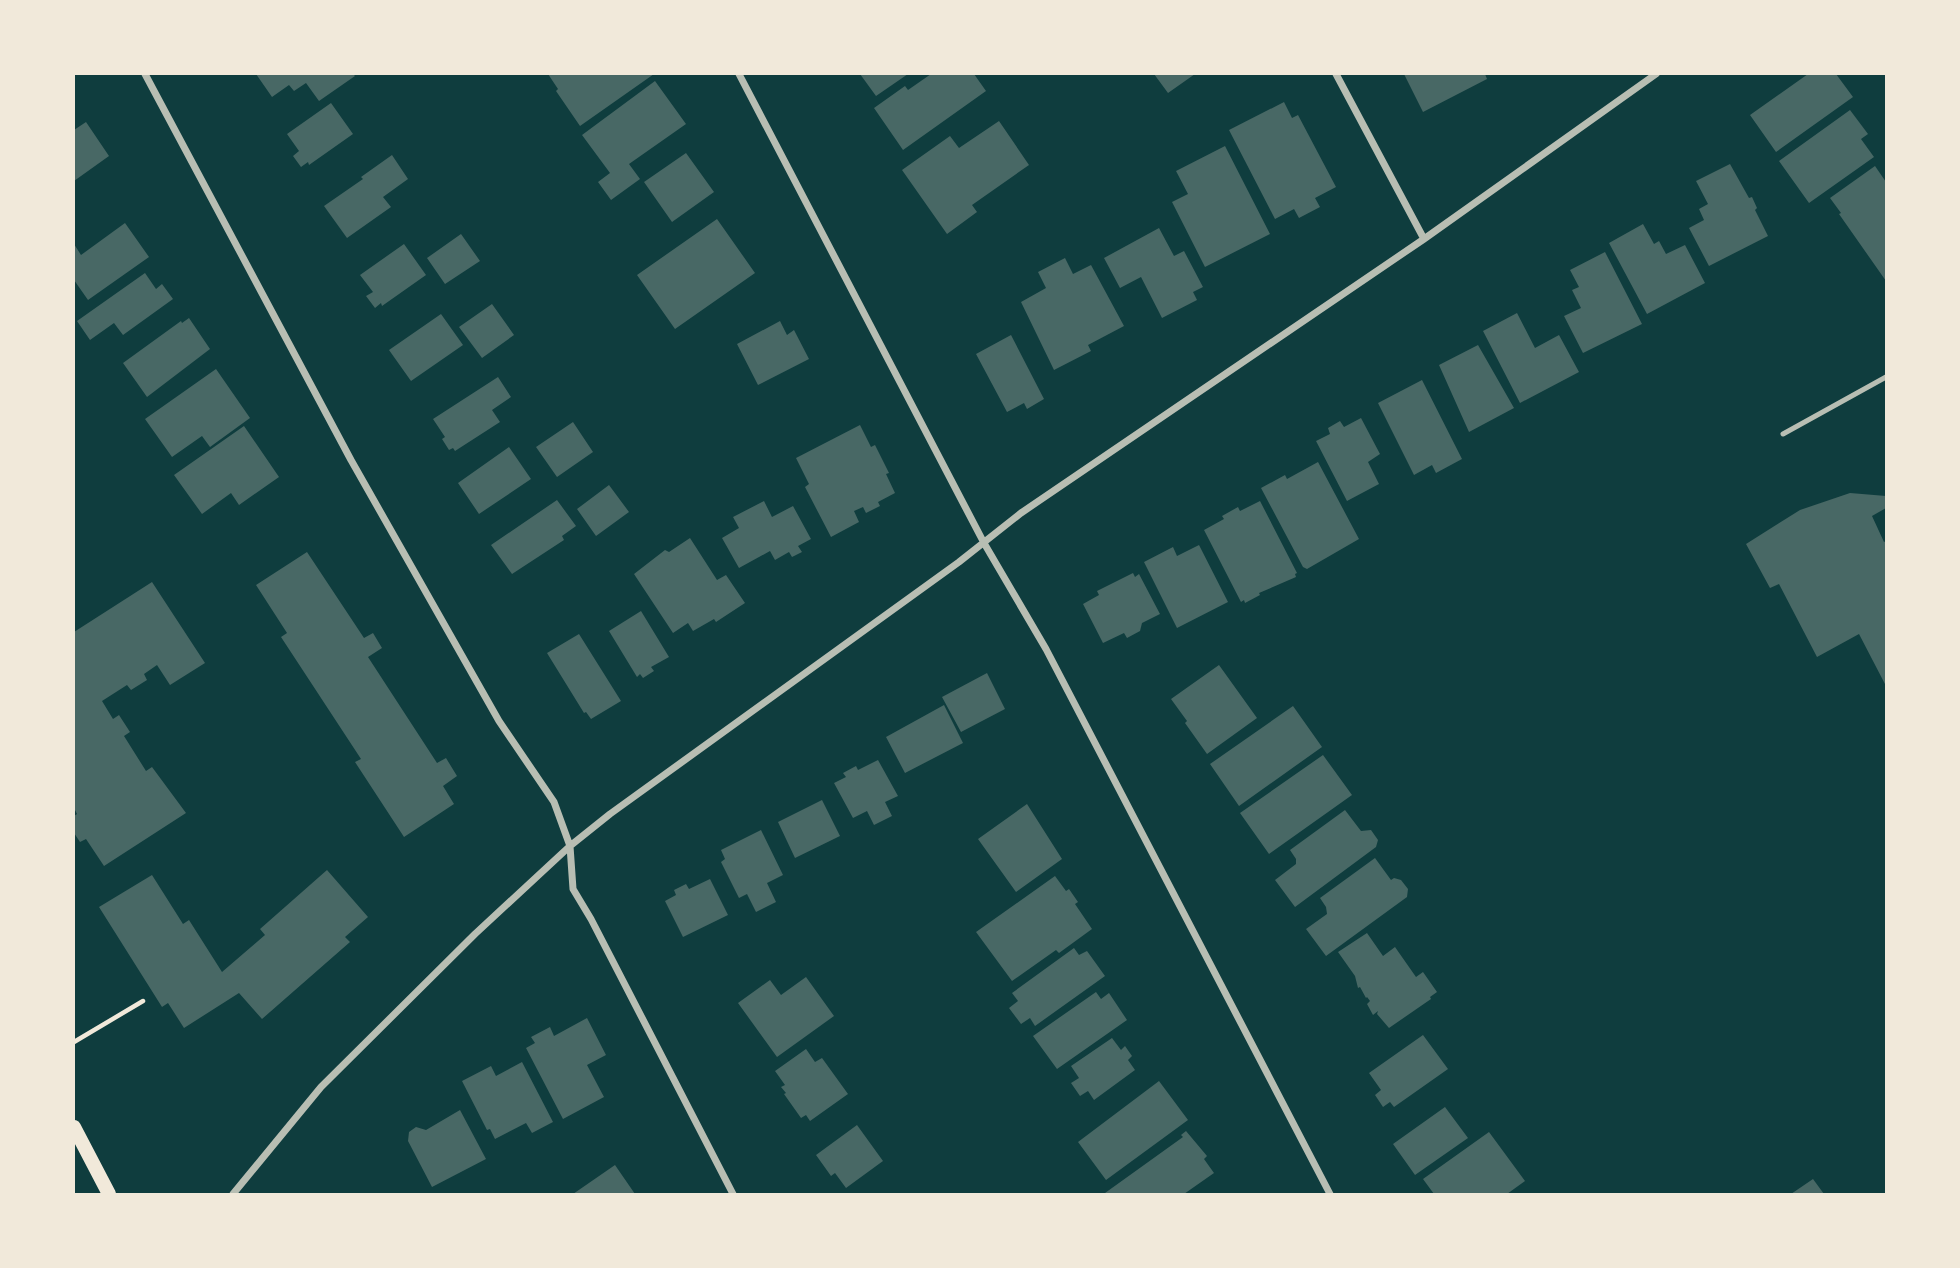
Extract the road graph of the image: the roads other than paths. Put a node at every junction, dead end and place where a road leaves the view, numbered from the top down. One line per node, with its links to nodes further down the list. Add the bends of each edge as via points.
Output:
1 (145, 74): 9 (street, via 351,460 499,721 554,802)
2 (739, 74): 8 (street)
3 (1336, 74): 5 (street)
4 (1656, 74): 5 (street)
5 (1424, 239): 8 (street, via 1021,513)
6 (1886, 377): 7 (lane)
7 (1783, 434)
8 (984, 543): 9 (street); 14 (street, via 1046,649)
9 (570, 846): 12 (street, via 320,1087); 13 (street, via 573,889)
10 (74, 1126): 11 (main road)
11 (109, 1195)
12 (233, 1195)
13 (733, 1195)
14 (1330, 1195)

